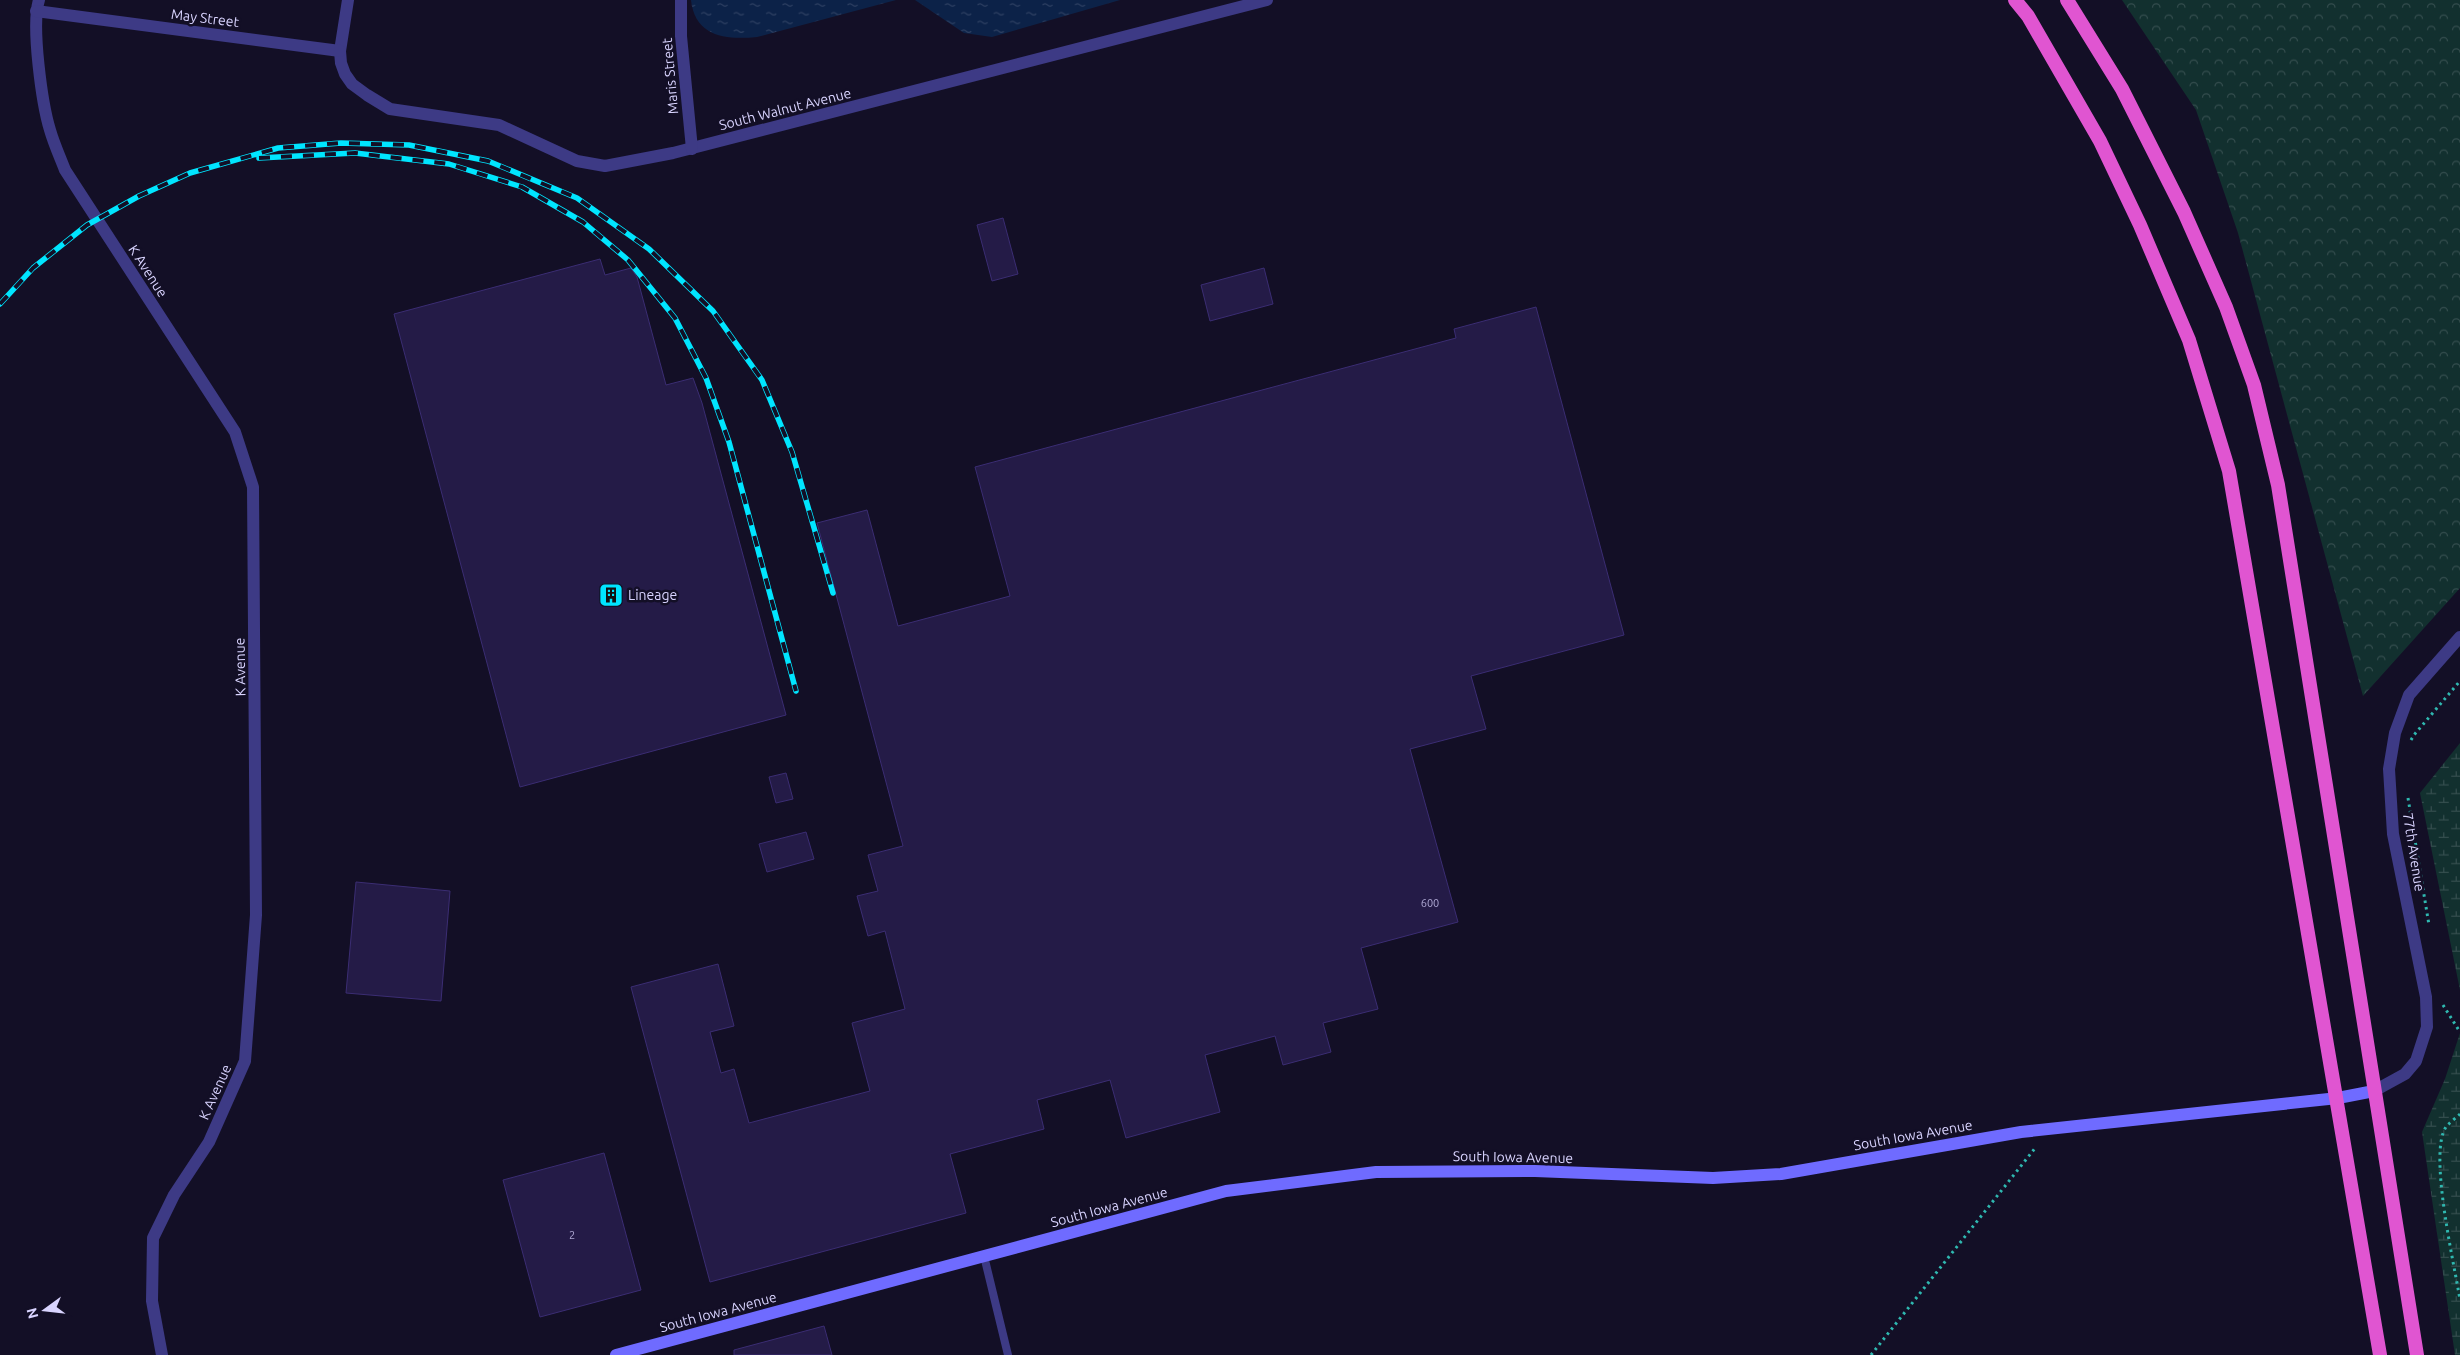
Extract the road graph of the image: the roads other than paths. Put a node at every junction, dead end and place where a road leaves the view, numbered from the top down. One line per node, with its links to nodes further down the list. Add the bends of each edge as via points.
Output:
1 (348, 0): 7 (street)
2 (681, 0): 8 (street, Maris Street, via 681,36)
3 (1267, 0): 8 (street, South Walnut Avenue)
4 (2015, 0): 12 (highway, via 2028,16 2100,141 2140,225 2189,340 2229,470)
5 (2067, 0): 11 (highway, via 2122,88 2184,212 2226,307 2254,385 2278,485)
6 (38, 6): 7 (street, May Street); 14 (street, K Avenue, via 42,82 50,130 65,170 235,432 253,487 256,914 245,1061 209,1142 174,1195 153,1238 152,1301)
7 (340, 51): 8 (street, South Walnut Avenue, via 345,74 352,84 390,109 499,125 578,161 604,166)
8 (692, 148)
9 (2460, 637): 10 (street, 77th Avenue, via 2409,695 2395,733 2389,769 2393,834 2426,997 2426,1027)
10 (2416, 1061): 11 (street, South Iowa Avenue, via 2405,1074)
11 (2374, 1091): 12 (main road, South Iowa Avenue); 18 (highway)
12 (2338, 1098): 13 (main road, South Iowa Avenue, via 2021,1132 1781,1174 1713,1178 1443,1171 1376,1172 1314,1179 1226,1191); 17 (highway)
13 (984, 1256): 15 (main road, South Iowa Avenue); 16 (lane)
14 (162, 1355)
15 (616, 1355)
16 (1008, 1355)
17 (2380, 1355)
18 (2417, 1355)

